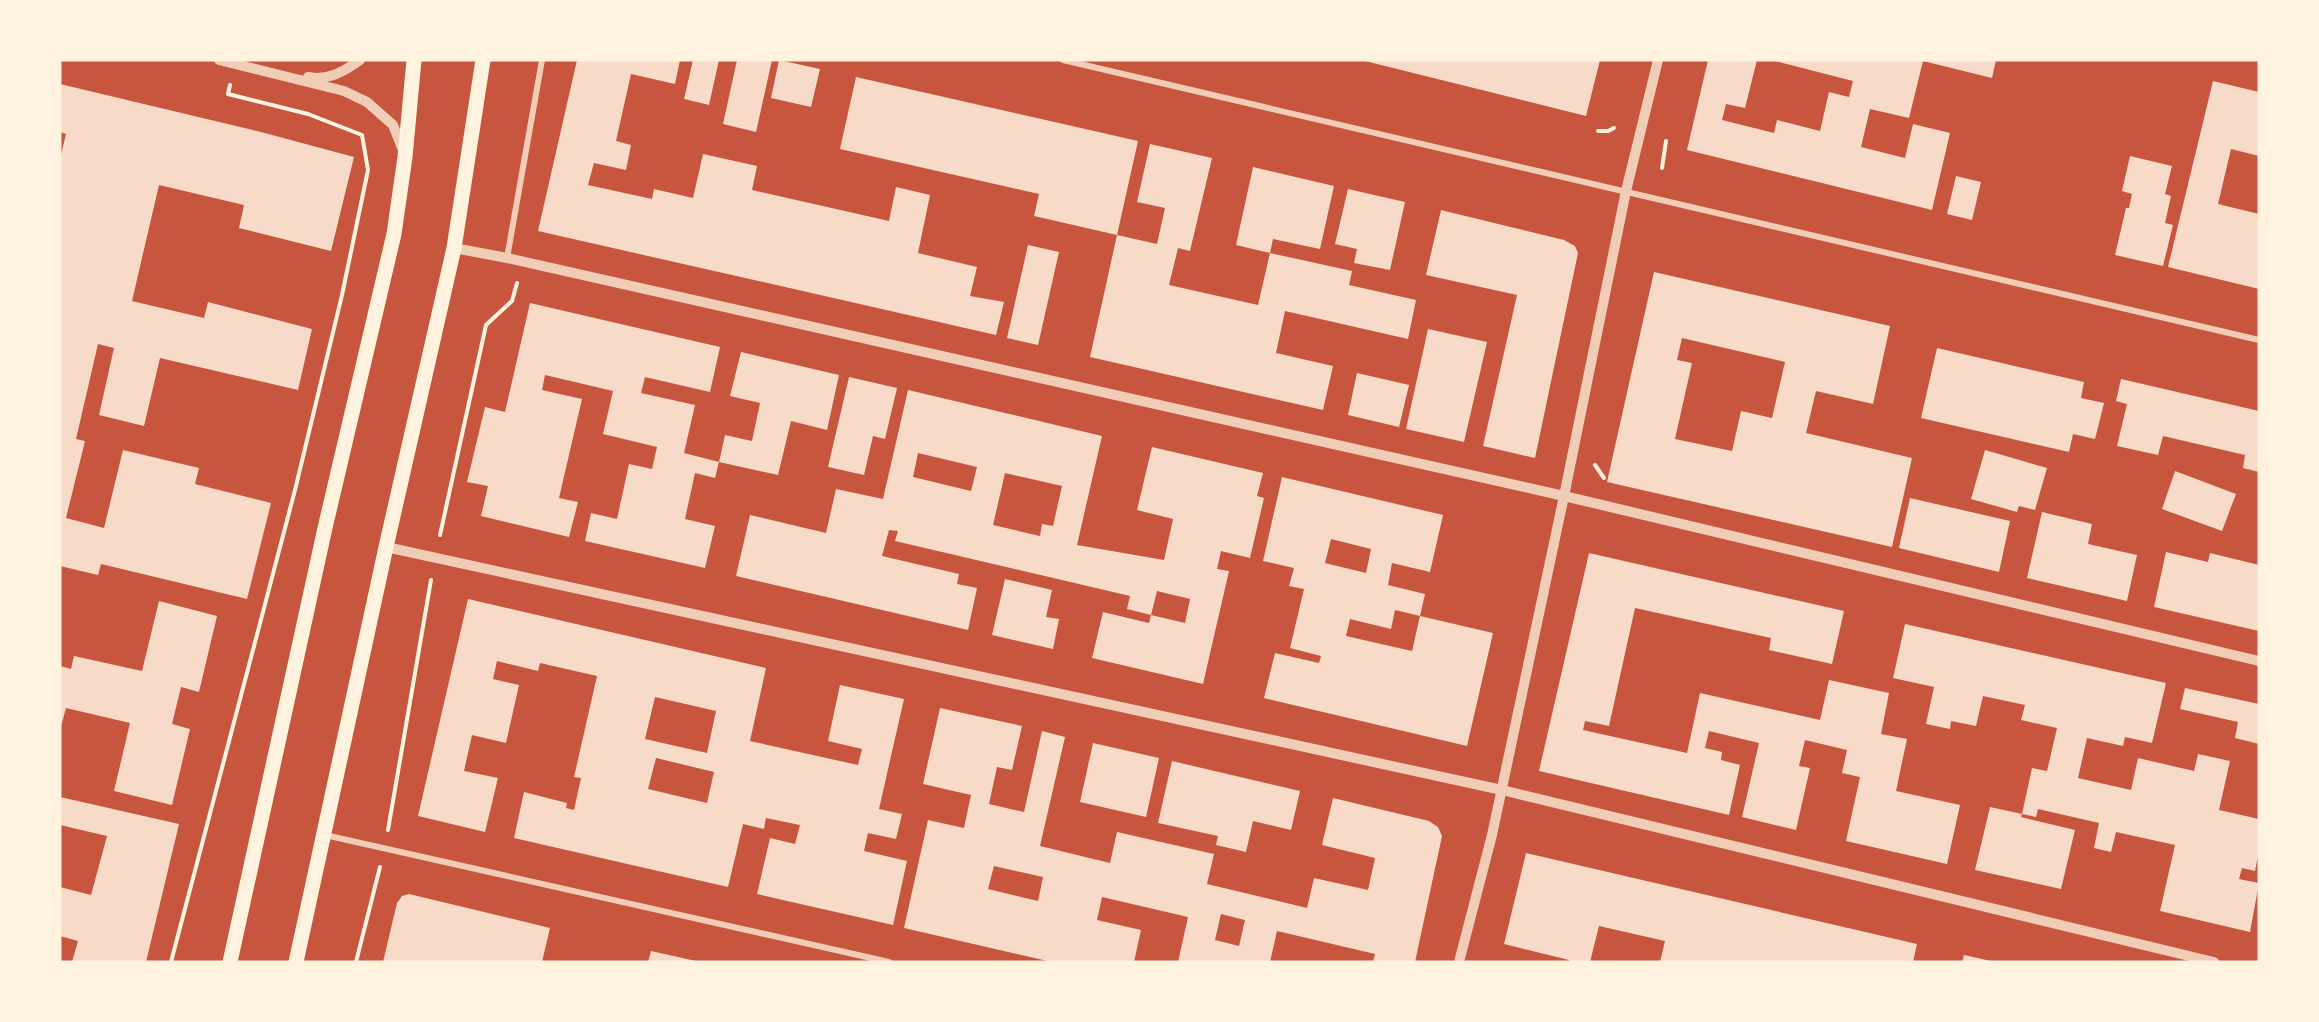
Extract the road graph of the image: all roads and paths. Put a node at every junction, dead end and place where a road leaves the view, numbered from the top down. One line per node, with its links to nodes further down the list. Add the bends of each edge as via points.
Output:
1 (219, 60): 8 (street)
2 (360, 60): 8 (street, via 341,72 318,79)
3 (414, 60): 13 (main road)
4 (483, 60): 16 (main road)
5 (542, 60): 17 (street)
6 (1064, 60): 15 (street)
7 (1658, 60): 15 (street)
8 (249, 68): 13 (street, via 344,91 368,102 393,125)
9 (228, 94): 26 (path, via 308,114 362,135 368,170 295,490)
10 (1614, 128): 11 (path)
11 (1598, 131)
12 (1666, 141): 14 (path)
13 (405, 157): 27 (main road, via 394,234)
14 (1662, 168)
15 (1626, 190): 18 (street); 21 (street)
16 (453, 248): 17 (street); 22 (main road)
17 (507, 258): 21 (street)
18 (2259, 340)
19 (1594, 456): 20 (path)
20 (1604, 478)
21 (1564, 496): 23 (street); 24 (street)
22 (386, 547): 24 (street); 25 (main road)
23 (2259, 661)
24 (1502, 790): 30 (street); 31 (street)
25 (324, 835): 28 (main road); 29 (street)
26 (171, 962)
27 (230, 962)
28 (296, 962)
29 (890, 962)
30 (1459, 962)
31 (2214, 962)

